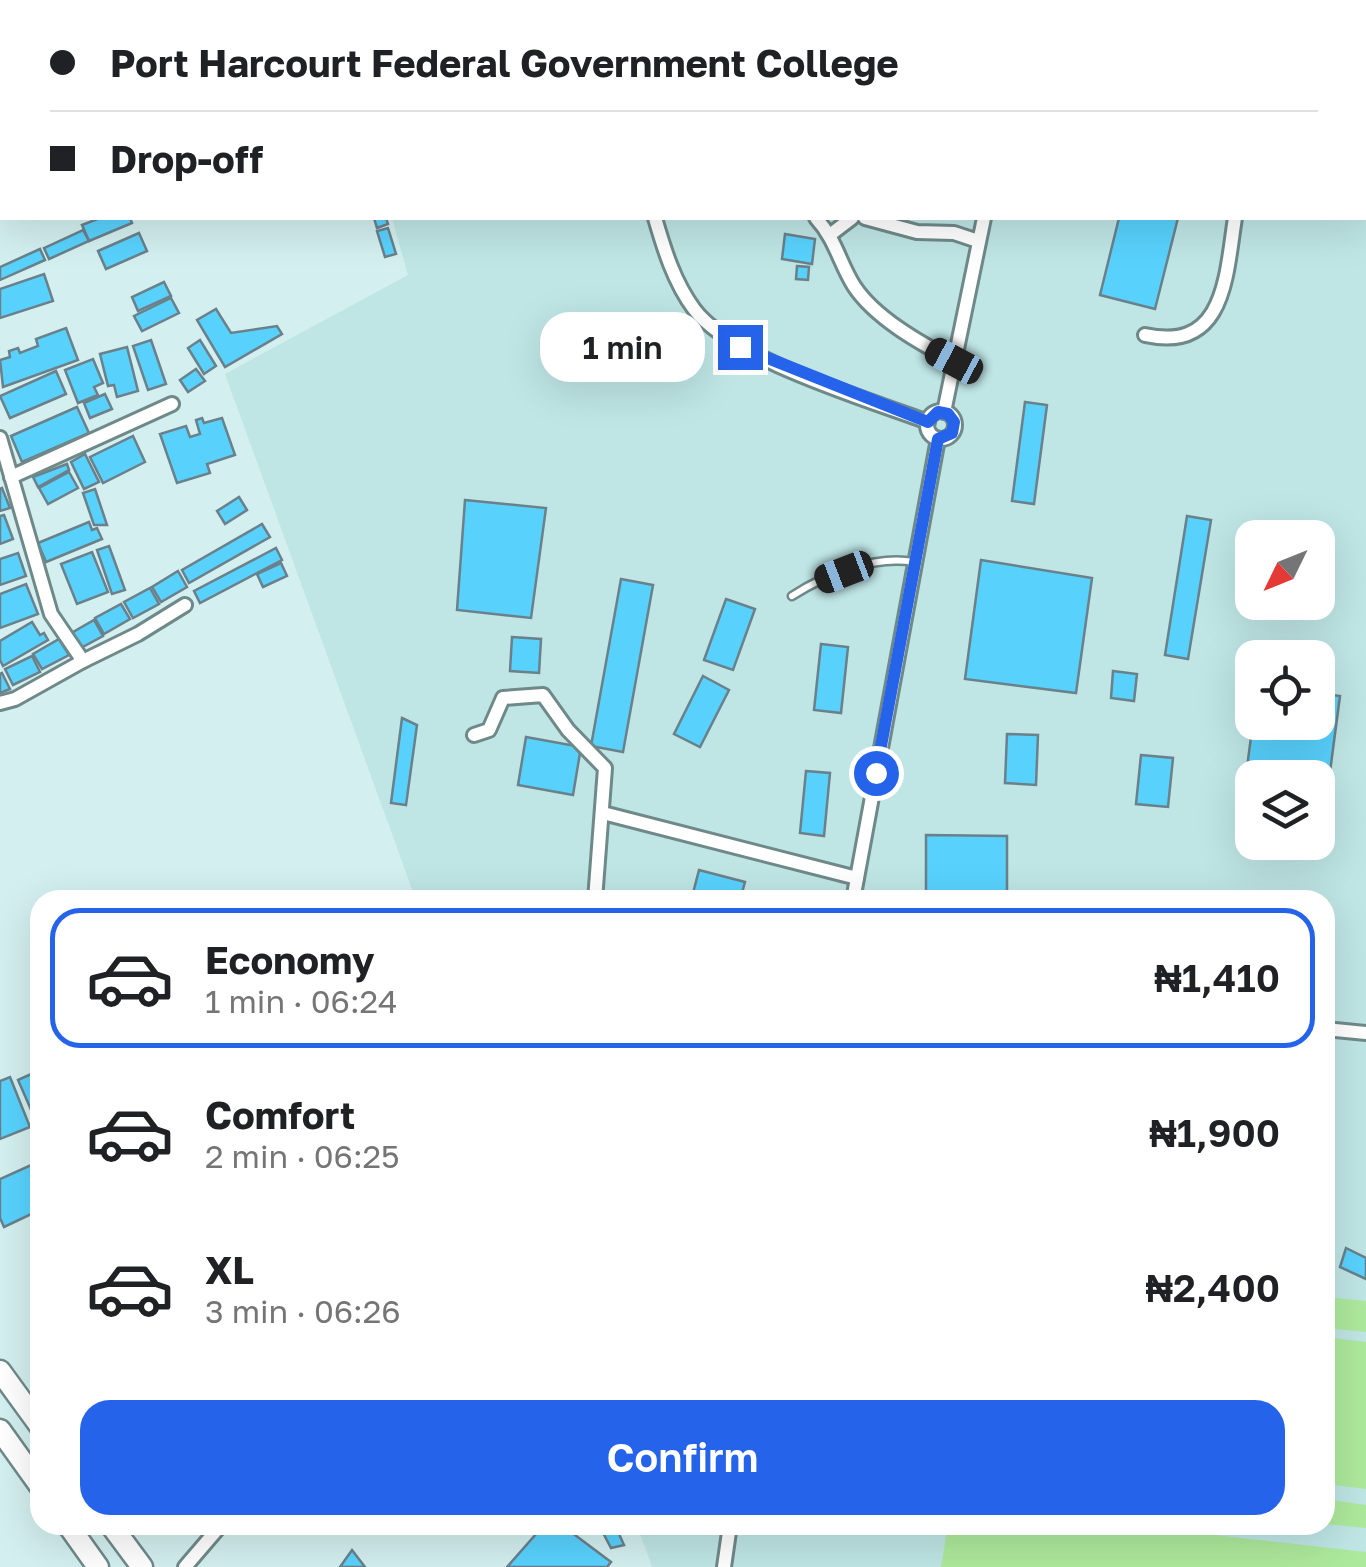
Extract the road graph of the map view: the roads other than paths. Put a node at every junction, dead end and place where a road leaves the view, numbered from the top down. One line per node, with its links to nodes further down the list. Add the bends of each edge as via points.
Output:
1 (656, 220): 13 (street, via 679,285 715,329 768,360)
2 (818, 220): 7 (street)
3 (849, 220): 7 (street)
4 (872, 220): 8 (street)
5 (983, 220): 8 (street)
6 (1235, 220): 9 (street, via 1221,302 1213,314 1185,336)
7 (831, 234): 10 (street, via 855,287 907,336)
8 (978, 241): 10 (street)
9 (1146, 335)
10 (954, 361): 12 (street)
11 (172, 404): 16 (street)
12 (944, 412): 13 (street); 15 (street, via 954,428)
13 (928, 422): 15 (street)
14 (0, 438): 16 (street)
15 (938, 439): 17 (street)
16 (11, 476): 20 (street, via 51,614)
17 (915, 562): 18 (lane, via 882,560); 24 (street)
18 (792, 596)
19 (186, 605): 20 (street)
20 (82, 661): 21 (street)
21 (0, 702)
22 (474, 735): 23 (street, via 489,730 502,698 543,695 605,768)
23 (603, 813): 24 (street); 25 (street)
24 (857, 878): 26 (street)
25 (596, 890)
26 (855, 890)
27 (1335, 1030): 28 (street)
28 (1366, 1033)
29 (0, 1371): 30 (main road)
30 (30, 1412)
31 (0, 1430): 32 (main road)
32 (30, 1472)
33 (75, 1535): 37 (main road)
34 (119, 1535): 38 (main road)
35 (213, 1535): 39 (street)
36 (729, 1535): 40 (street)
37 (98, 1567)
38 (142, 1567)
39 (185, 1567)
40 (724, 1567)

